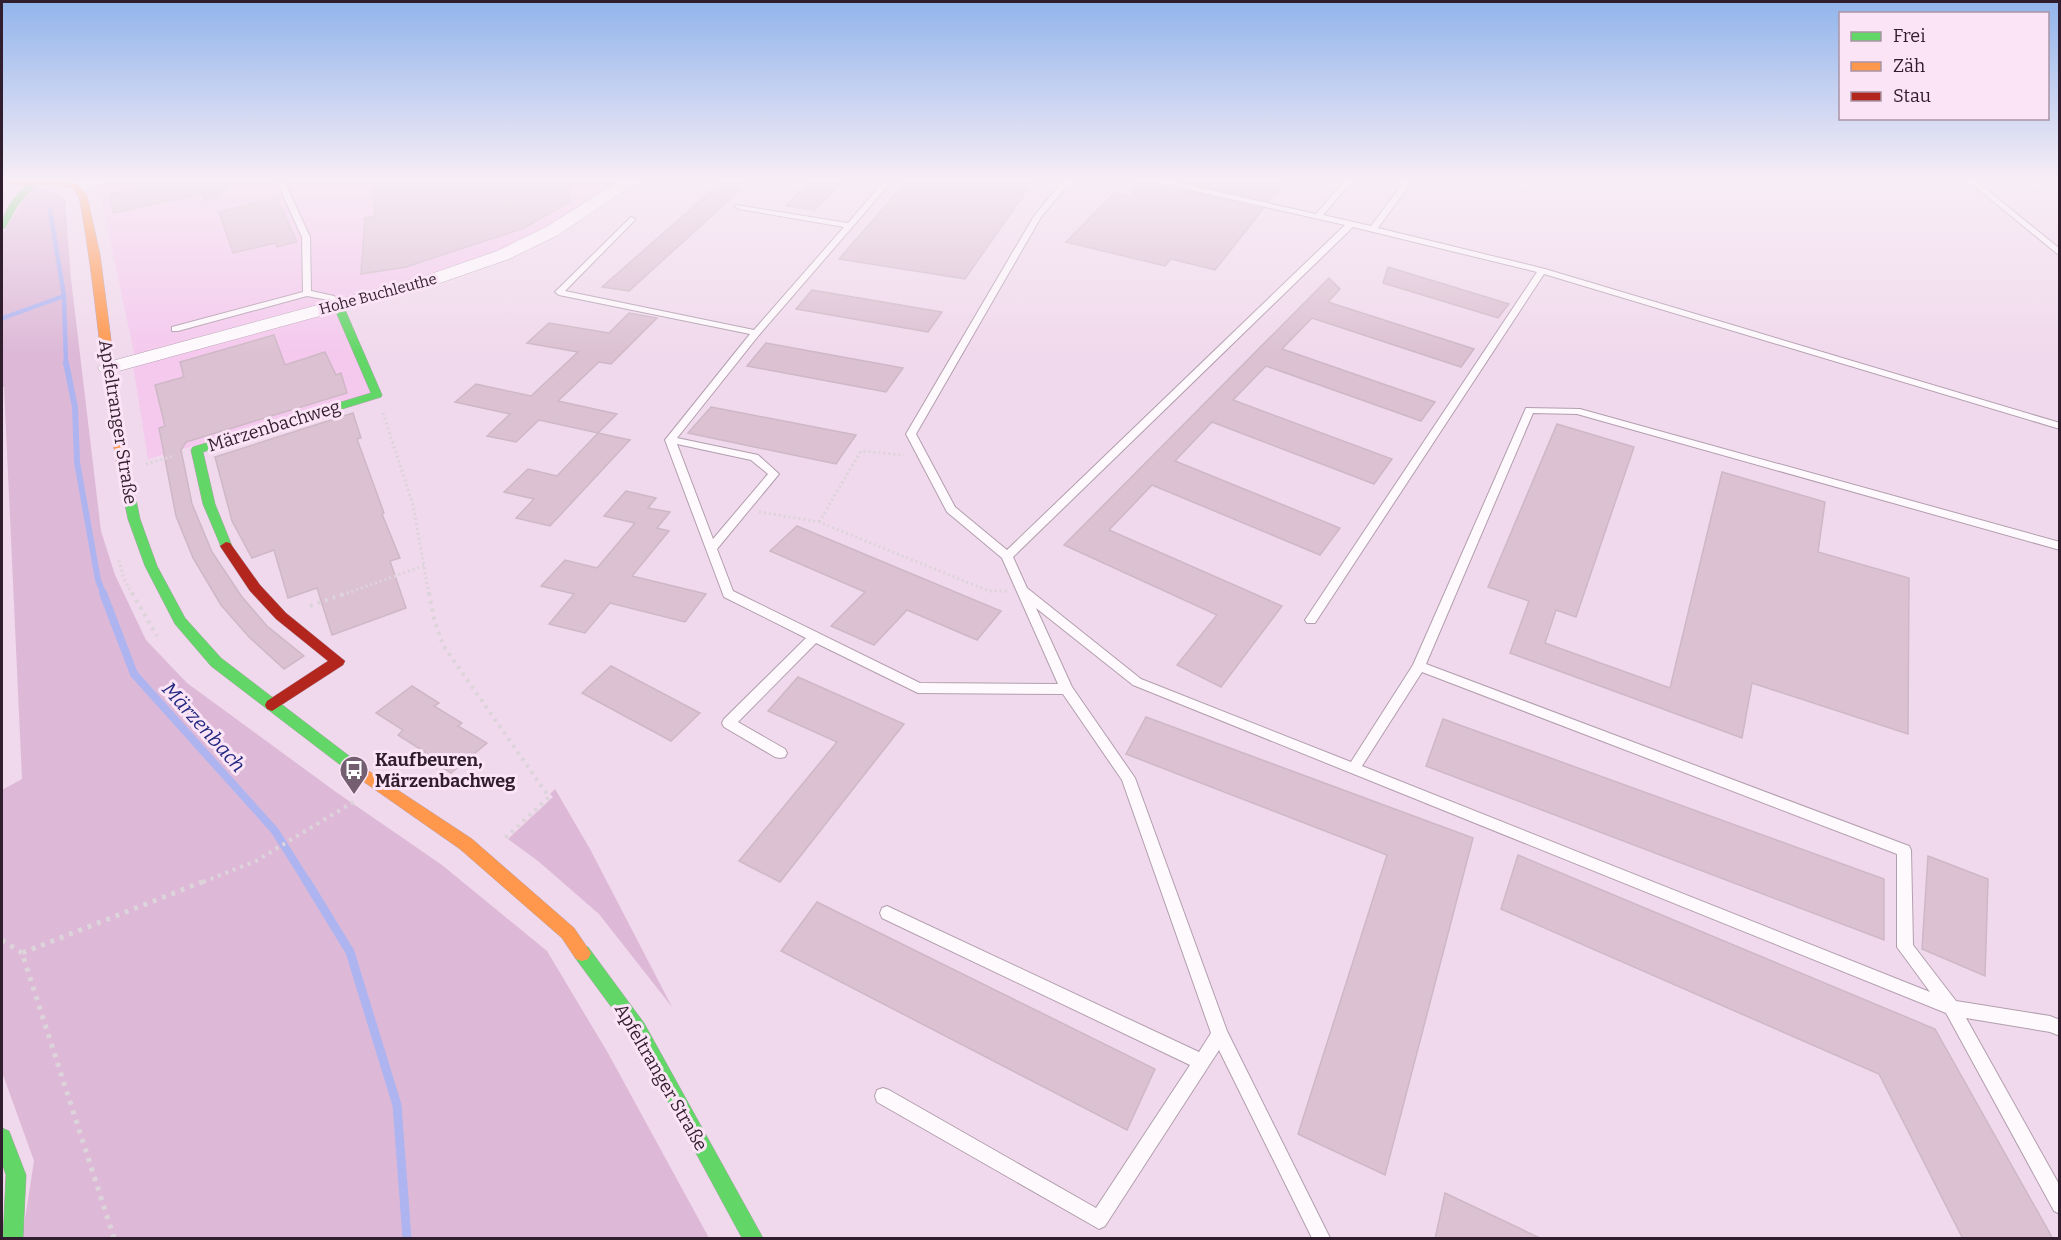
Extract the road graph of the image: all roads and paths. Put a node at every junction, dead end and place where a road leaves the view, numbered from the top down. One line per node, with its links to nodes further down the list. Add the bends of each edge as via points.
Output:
1 (92, 238): 16 (street, Apfeltranger Straße)
2 (306, 238): 12 (lane)
3 (538, 238): 13 (street, Hohe Buchleuthe, via 503,255 434,279)
4 (613, 238): 15 (lane, via 560,292)
5 (837, 238): 15 (lane)
6 (1025, 238): 21 (lane, via 910,434)
7 (1337, 238): 27 (lane)
8 (1409, 238): 11 (lane)
9 (2041, 238): 10 (lane)
10 (2060, 254)
11 (1542, 271): 18 (lane); 31 (lane)
12 (307, 293): 13 (lane, via 331,298); 14 (lane)
13 (338, 305): 16 (street, Hohe Buchleuthe); 17 (street)
14 (175, 329)
15 (756, 333): 19 (lane)
16 (108, 368): 35 (street, Apfeltranger Straße, via 134,519 151,566 180,621 216,662)
17 (377, 395): 20 (street, Märzenbachweg); 28 (path, via 412,497)
18 (2060, 426)
19 (670, 440): 23 (lane, via 754,457 774,474); 26 (lane)
20 (197, 450): 22 (path); 30 (street, Märzenbachweg, via 209,504 225,544 255,588)
21 (923, 456): 24 (path, via 861,452); 27 (lane, via 951,509)
22 (139, 466)
23 (743, 510): 24 (path); 26 (lane)
24 (819, 522): 29 (path, via 989,591)
25 (2060, 546): 33 (lane, via 1577,411 1529,410)
26 (711, 548): 32 (lane, via 728,594)
27 (1007, 556): 29 (lane)
28 (426, 565): 30 (path); 39 (path, via 435,628 443,645 549,798)
29 (1023, 591): 34 (lane); 37 (lane, via 1137,682)
30 (281, 616): 35 (street, Märzenbachweg, via 338,661)
31 (1311, 620)
32 (815, 637): 34 (lane, via 918,688); 36 (lane, via 729,723)
33 (1419, 666): 37 (lane); 43 (lane, via 1904,850 1905,947)
34 (1067, 689): 45 (lane, via 1128,778)
35 (273, 705): 38 (street, Apfeltranger Straße)
36 (780, 753)
37 (1353, 769): 43 (lane)
38 (377, 785): 42 (path, via 256,861); 52 (street, Apfeltranger Straße, via 466,844 568,933 638,1029)
39 (503, 841)
40 (887, 914): 46 (lane)
41 (2, 940): 42 (path)
42 (22, 953): 51 (path)
43 (1952, 1008): 44 (lane); 49 (lane)
44 (2060, 1028)
45 (1220, 1034): 46 (lane); 53 (lane)
46 (1202, 1062): 47 (lane, via 1099,1220)
47 (883, 1096)
48 (2, 1137): 50 (street, via 16,1174)
49 (2060, 1205)
50 (13, 1239)
51 (114, 1239)
52 (753, 1239)
53 (1321, 1239)

